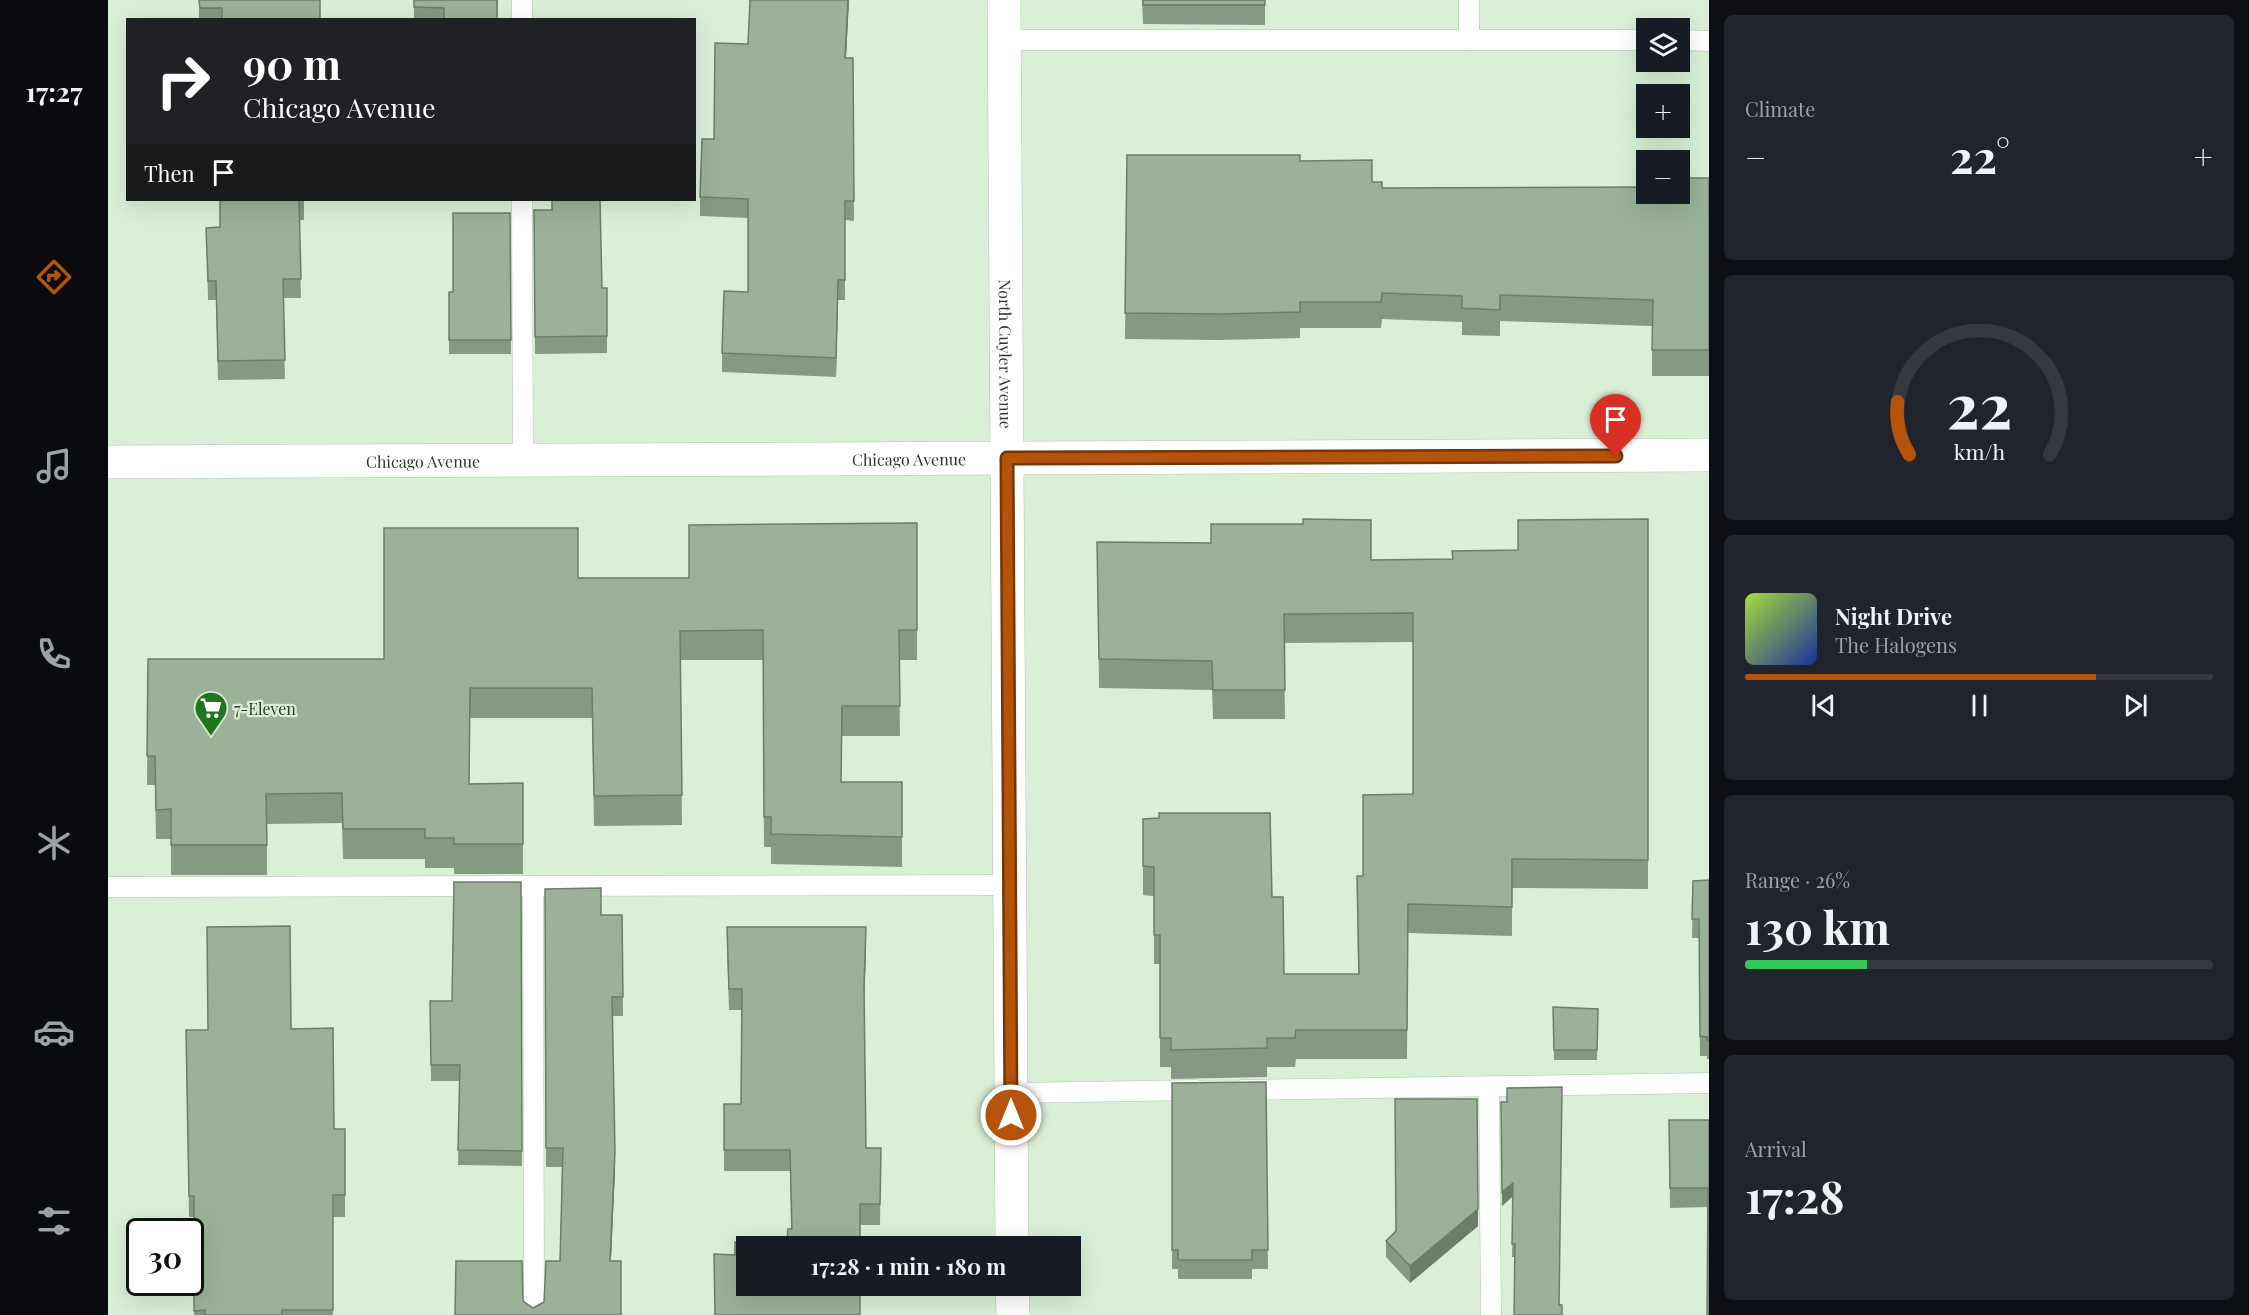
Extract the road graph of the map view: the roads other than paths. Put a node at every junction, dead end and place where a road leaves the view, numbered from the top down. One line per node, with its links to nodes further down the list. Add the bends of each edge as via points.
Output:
1 (522, 0): 4 (lane)
2 (1004, 0): 5 (main road, North Cuyler Avenue)
3 (1469, 0): 6 (lane)
4 (522, 18)
5 (1004, 40): 6 (lane); 12 (main road, North Cuyler Avenue)
6 (1469, 40): 7 (lane)
7 (1636, 40)
8 (1690, 40): 9 (lane)
9 (1709, 40)
10 (522, 201): 13 (lane)
11 (1709, 455): 12 (main road, Chicago Avenue)
12 (1007, 458): 13 (main road, Chicago Avenue); 15 (main road, North Cuyler Avenue)
13 (523, 460): 14 (main road, Chicago Avenue)
14 (108, 462)
15 (1010, 885): 16 (lane); 20 (main road, North Cuyler Avenue)
16 (533, 886): 17 (lane); 23 (lane)
17 (108, 887)
18 (1709, 1083): 19 (lane)
19 (1489, 1086): 20 (lane); 25 (lane)
20 (1011, 1093): 21 (main road, North Cuyler Avenue)
21 (1012, 1236)
22 (1012, 1296): 24 (main road)
23 (534, 1315)
24 (1013, 1315)
25 (1491, 1315)

